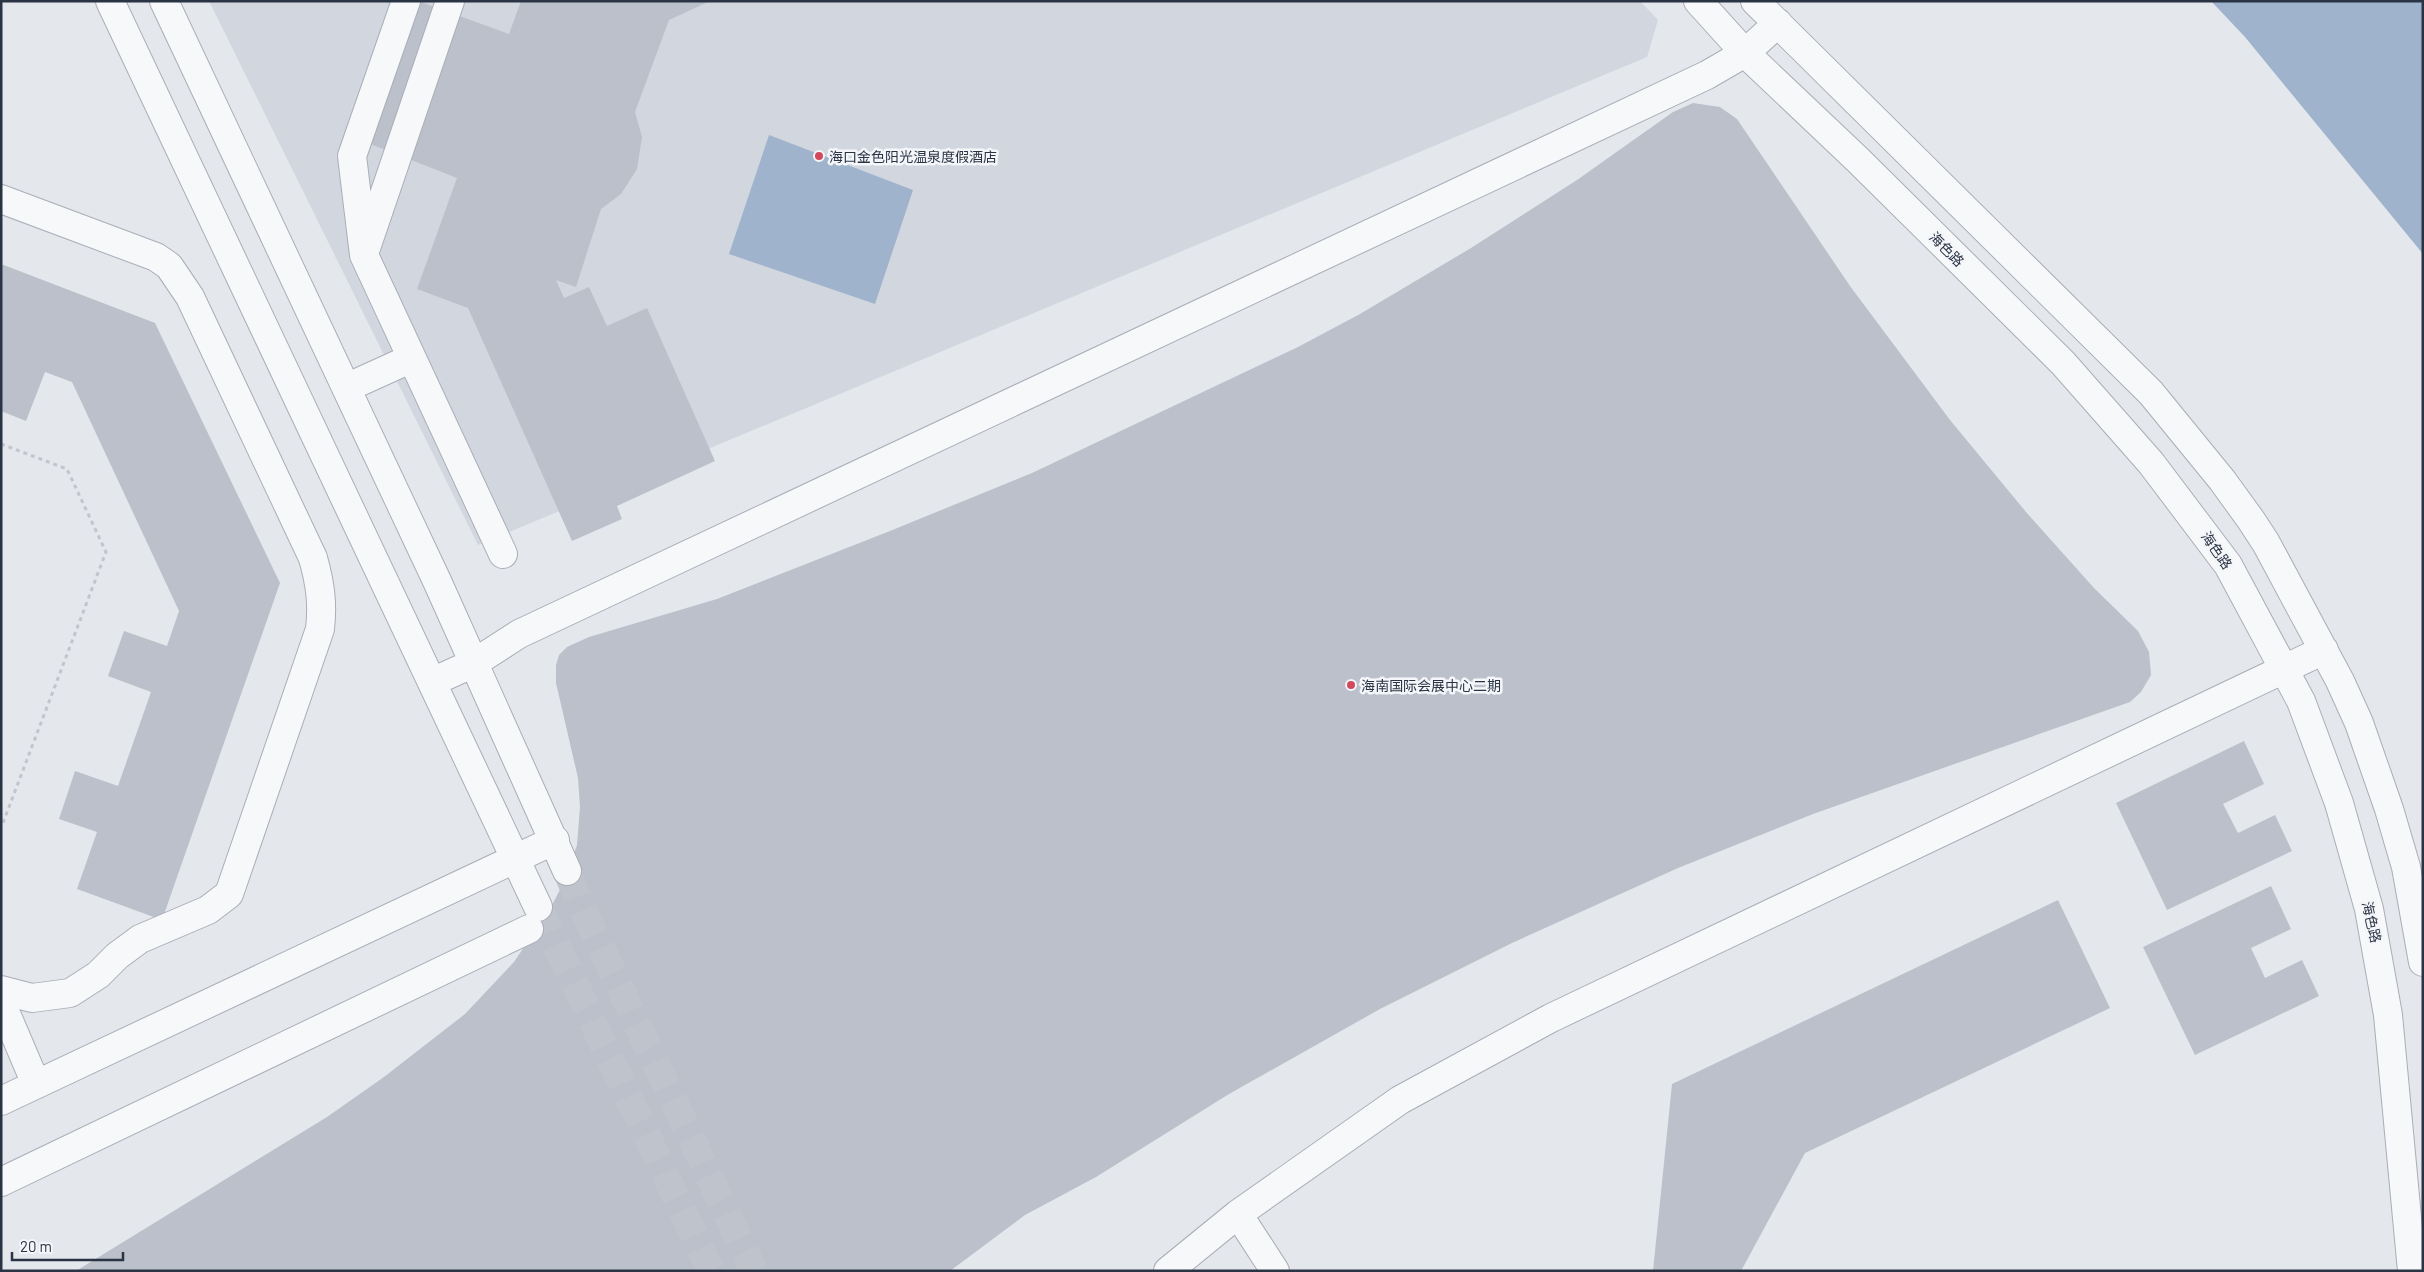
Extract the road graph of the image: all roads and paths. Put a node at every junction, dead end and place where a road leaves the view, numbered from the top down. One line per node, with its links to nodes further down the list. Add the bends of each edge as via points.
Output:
1 (110, 1): 18 (street)
2 (164, 1): 12 (street)
3 (406, 1): 10 (street, via 352,156)
4 (450, 1): 10 (street)
5 (1698, 1): 8 (street, 海色路)
6 (1755, 1): 7 (street)
7 (1778, 23): 8 (street); 15 (street, via 2150,393 2222,480 2261,535)
8 (1745, 53): 16 (street, via 1707,75 519,634); 17 (street, 海色路, via 2024,324 2107,411 2228,565)
9 (1, 199): 24 (street, via 156,257 169,266 190,297 313,558 323,605 320,629 229,894 208,910 140,939 98,975 70,993 32,998)
10 (364, 255): 11 (street)
11 (410, 359): 12 (street); 14 (street)
12 (346, 388): 16 (street)
13 (1, 444): 19 (path, via 66,469 106,552)
14 (503, 554)
15 (2324, 650): 17 (street); 23 (street, via 2359,723 2389,809 2406,867)
16 (474, 663): 18 (street); 20 (street)
17 (2284, 669): 29 (street, via 1551,1018 1400,1100); 32 (street, 海色路, via 2321,750 2370,909 2388,1015)
18 (432, 682): 21 (street)
19 (1, 828)
20 (555, 840): 21 (street); 22 (street)
21 (516, 858): 26 (street); 28 (street, via 534,918)
22 (567, 871)
23 (2423, 962)
24 (1, 990)
25 (1, 1002): 26 (street)
26 (36, 1084): 27 (street)
27 (1, 1101)
28 (1, 1182)
29 (1238, 1214): 30 (street); 31 (street)
30 (1168, 1271)
31 (1275, 1271)
32 (2412, 1271)

